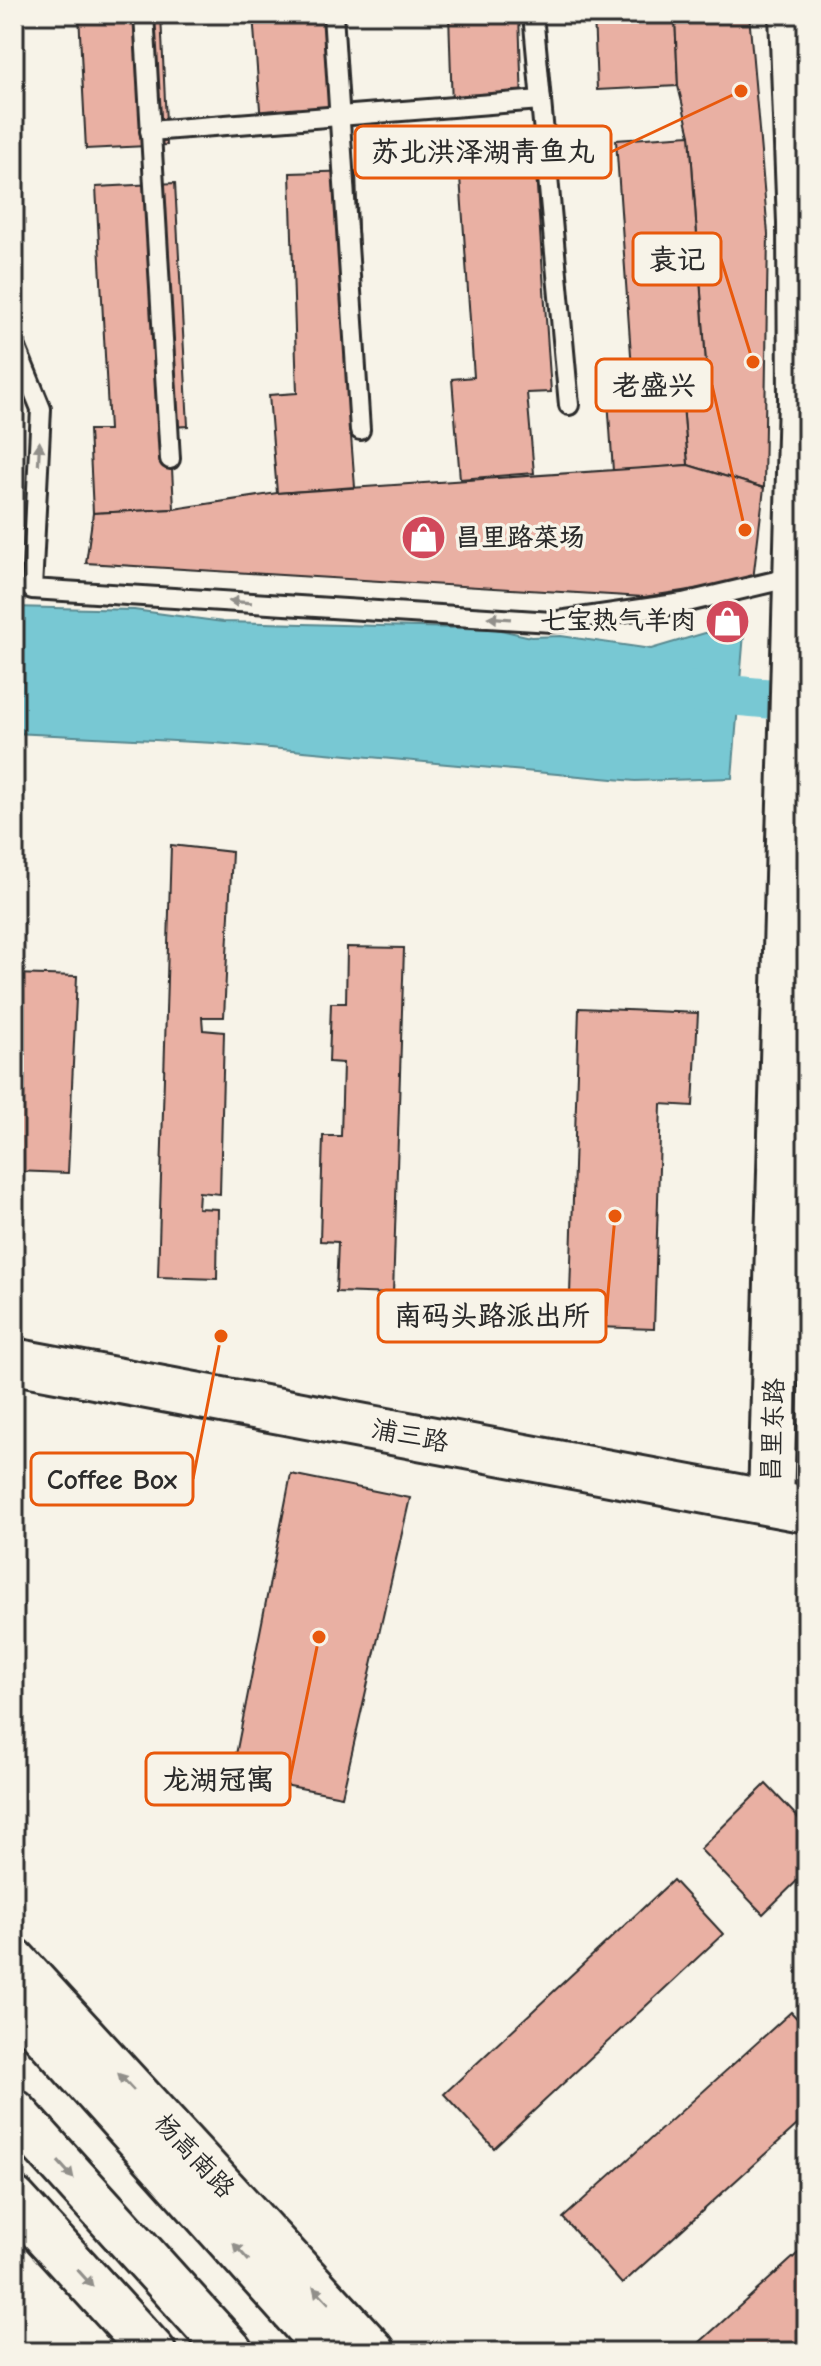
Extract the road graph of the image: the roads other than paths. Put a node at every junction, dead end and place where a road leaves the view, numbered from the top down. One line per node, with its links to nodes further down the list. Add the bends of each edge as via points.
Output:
1 (144, 14): 7 (lane)
2 (333, 14): 6 (lane)
3 (533, 14): 5 (lane)
4 (792, 14): 12 (main road, 昌里东路, via 800,223)
5 (541, 100): 6 (lane); 9 (lane)
6 (341, 115): 7 (lane); 10 (lane)
7 (150, 131): 11 (lane)
8 (14, 343): 12 (lane, one-way to 8, via 683,603 552,622 32,589 41,409)
9 (569, 405)
10 (360, 430)
11 (170, 459)
12 (796, 596): 14 (main road, 昌里东路, via 790,811)
13 (14, 1361): 14 (main road, 浦三路)
14 (789, 1506)
15 (14, 1961): 22 (main road, 杨高南路, one-way to 15)
16 (14, 2000): 21 (main road, 杨高南路, one-way to 16)
17 (14, 2112): 20 (main road, one-way to 20)
18 (14, 2200): 19 (main road, one-way to 19)
19 (153, 2352)
20 (231, 2352)
21 (330, 2352)
22 (373, 2352)

